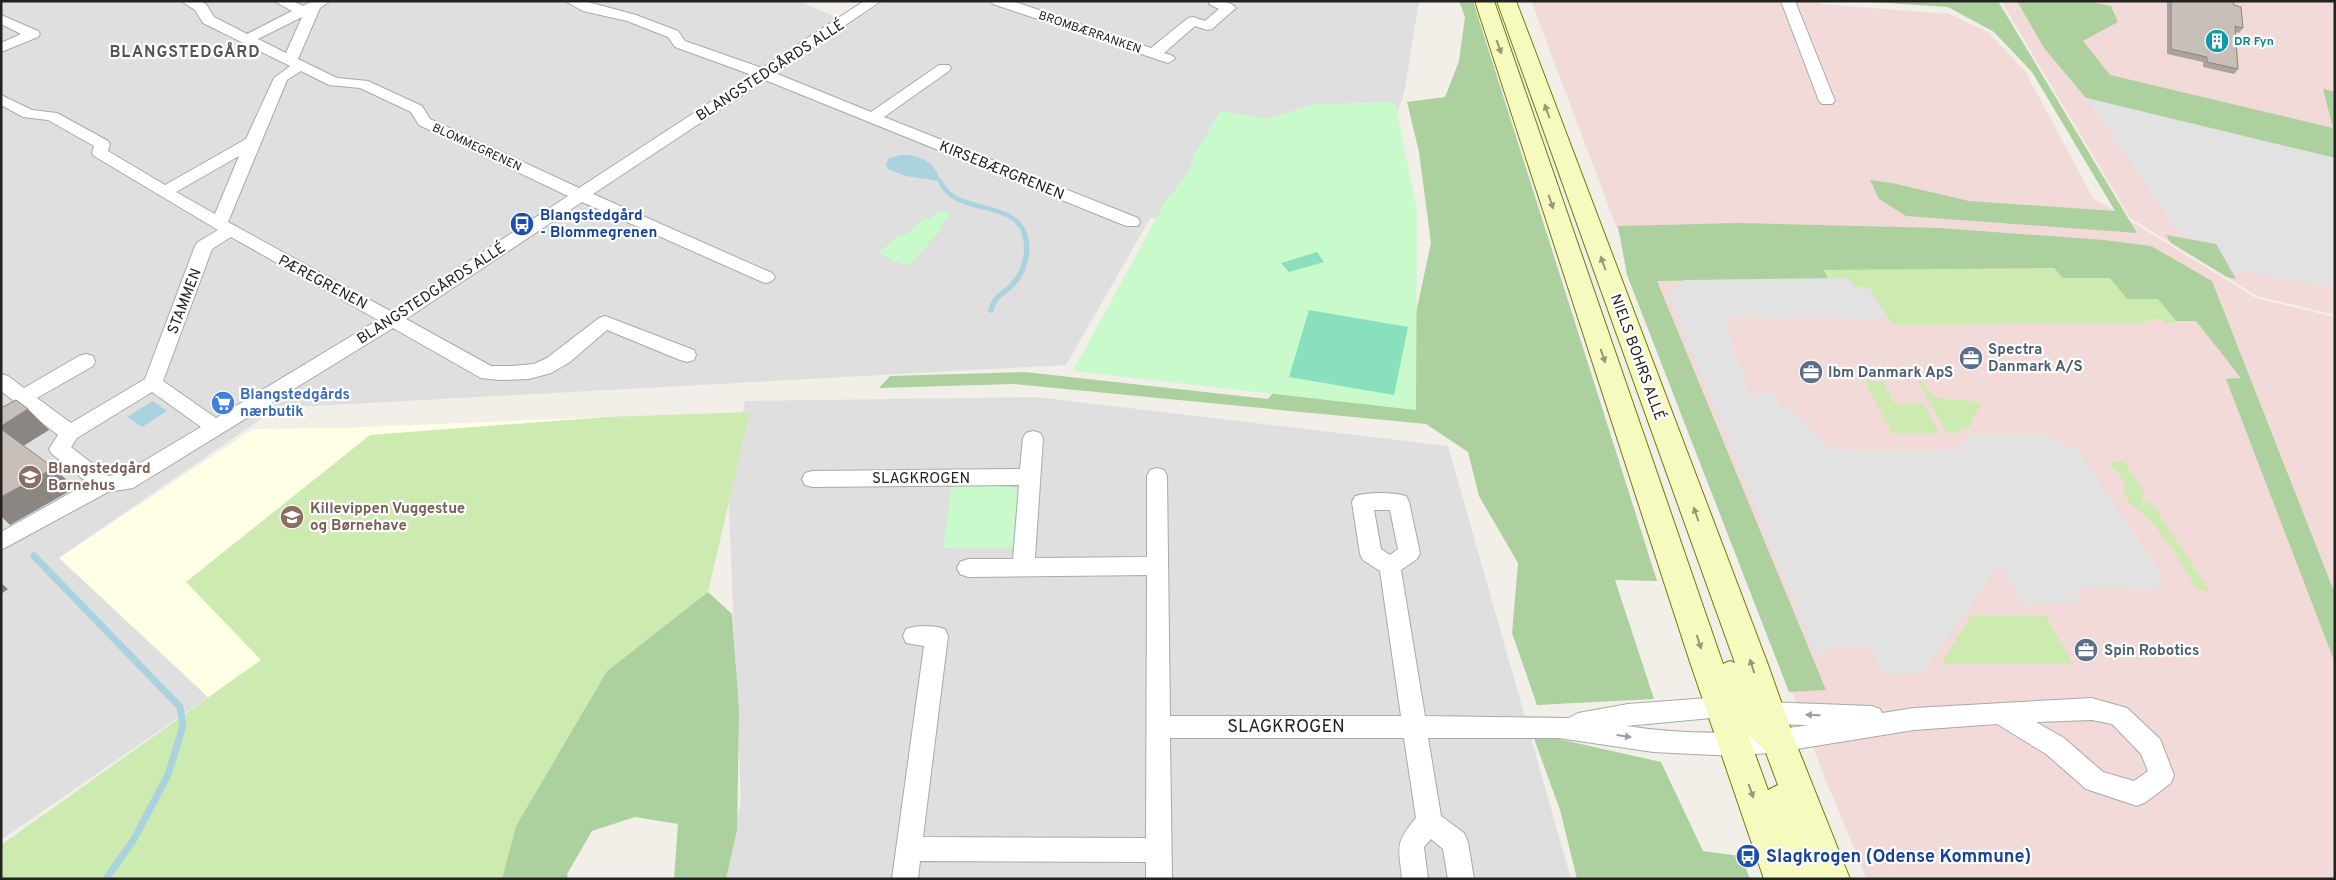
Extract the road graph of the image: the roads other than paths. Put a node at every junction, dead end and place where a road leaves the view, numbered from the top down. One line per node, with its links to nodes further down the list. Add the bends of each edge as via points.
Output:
1 (188, 1): 9 (street, BLOMMEGRENEN)
2 (282, 1): 11 (street)
3 (572, 1): 19 (street, KIRSEBÆRGRENEN, via 588,8 624,15 673,34 680,44)
4 (874, 1): 19 (street, BLANGSTEDGÅRDS ALLÉ)
5 (998, 1): 15 (street, BROMBÆRRANKEN)
6 (1484, 1): 50 (street, NIELS BOHRS ALLÉ, one-way to 50, via 1651,498 1697,586)
7 (1506, 1): 50 (street, NIELS BOHRS ALLÉ, one-way to 7, via 1748,653)
8 (1788, 1): 21 (street)
9 (208, 4): 13 (street, BLOMMEGRENEN, via 208,20)
10 (1216, 4): 15 (street, BROMBÆRRANKEN, via 1229,8 1207,26 1193,21)
11 (313, 6): 13 (street); 17 (street)
12 (1, 18): 14 (street, via 33,34)
13 (247, 39): 17 (street, BLOMMEGRENEN)
14 (1, 48)
15 (1153, 54): 16 (street, BROMBÆRRANKEN)
16 (1168, 59)
17 (295, 63): 23 (street, via 282,78); 25 (street, BLOMMEGRENEN, via 334,82 363,84 417,109 424,122)
18 (944, 68): 22 (street)
19 (763, 75): 22 (street, KIRSEBÆRGRENEN); 25 (street, BLANGSTEDGÅRDS ALLÉ)
20 (1, 99): 24 (street, PÆREGRENEN, via 28,114 52,116 87,135 102,144 100,152)
21 (1828, 101)
22 (873, 118): 26 (street, KIRSEBÆRGRENEN)
23 (253, 142): 24 (street); 27 (street)
24 (164, 192): 27 (street, PÆREGRENEN)
25 (580, 195): 28 (street, BLOMMEGRENEN); 29 (street, BLANGSTEDGÅRDS ALLÉ)
26 (1132, 222)
27 (224, 227): 29 (street, PÆREGRENEN); 33 (street, STAMMEN, via 204,246)
28 (766, 277)
29 (392, 320): 30 (street, PÆREGRENEN, via 488,373 537,370 558,360 605,322); 35 (street, BLANGSTEDGÅRDS ALLÉ)
30 (687, 355)
31 (86, 360): 34 (street)
32 (1, 381): 34 (street)
33 (153, 382): 35 (street); 36 (street)
34 (24, 397): 36 (street)
35 (217, 428): 41 (street, BLANGSTEDGÅRDS ALLÉ, via 126,482)
36 (70, 433): 41 (street, via 60,449)
37 (1033, 438): 39 (street)
38 (1158, 476): 43 (street)
39 (1030, 477): 40 (street, SLAGKROGEN); 46 (street)
40 (812, 479)
41 (104, 484): 42 (street, BLANGSTEDGÅRDS ALLÉ)
42 (1, 542)
43 (1158, 566): 46 (street); 51 (street)
44 (1390, 566): 49 (street)
45 (968, 568): 46 (street)
46 (1023, 568)
47 (914, 636): 54 (street, via 937,636)
48 (2000, 713): 48 (street, via 2092,709 2119,715 2151,746 2162,775 2137,794 2095,780 2055,746); 50 (street)
49 (1415, 726): 51 (street, SLAGKROGEN); 52 (street, SLAGKROGEN); 53 (street)
50 (1751, 726): 52 (street, SLAGKROGEN, via 1638,714); 52 (street, SLAGKROGEN, one-way to 50, via 1653,740); 60 (street, NIELS BOHRS ALLÉ, one-way to 60); 61 (street); 62 (street, NIELS BOHRS ALLÉ)
51 (1158, 727): 55 (street)
52 (1558, 727)
53 (1429, 822): 58 (street, via 1411,843); 59 (street, via 1455,842)
54 (909, 849): 55 (street); 56 (street)
55 (1159, 850): 57 (street)
56 (906, 879)
57 (1159, 879)
58 (1415, 879)
59 (1461, 879)
60 (1782, 879)
61 (1810, 879)
62 (1832, 879)

